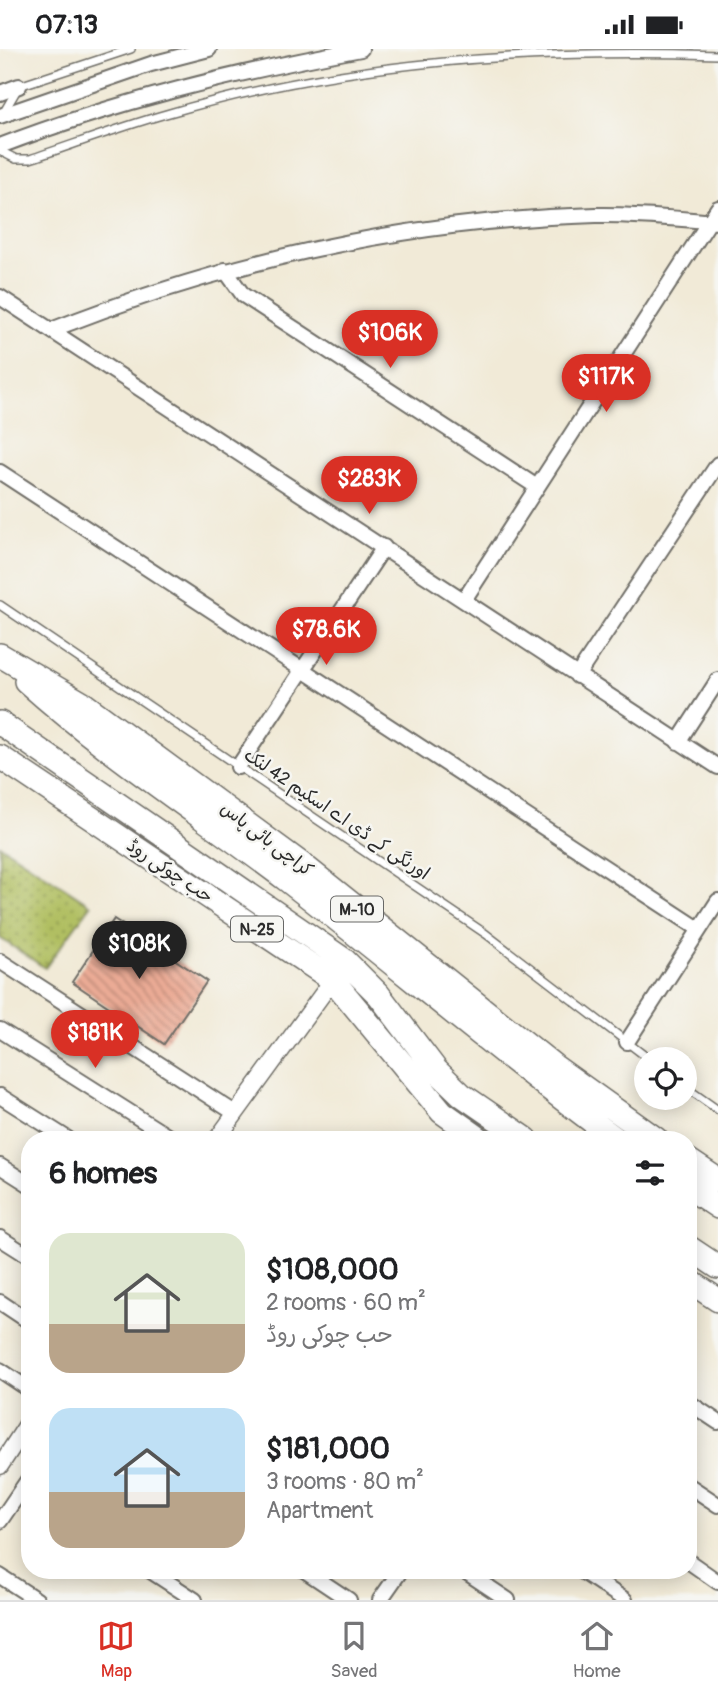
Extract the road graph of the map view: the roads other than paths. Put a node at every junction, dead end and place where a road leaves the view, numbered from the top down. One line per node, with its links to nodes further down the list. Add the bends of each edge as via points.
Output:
1 (131, 49): 5 (lane)
2 (209, 49): 7 (street, via 151,64)
3 (361, 49): 8 (street, via 245,71 149,96)
4 (718, 55): 8 (lane, via 553,52 448,60 264,89 167,113 30,159 16,159)
5 (19, 86): 6 (street); 7 (lane)
6 (0, 93)
7 (1, 116)
8 (0, 148)
9 (715, 217): 10 (street, via 597,215 471,225 350,241); 15 (street)
10 (225, 270): 12 (street); 15 (street, via 243,295)
11 (0, 297): 12 (street)
12 (51, 330): 16 (street)
13 (718, 464): 21 (street)
14 (0, 472): 20 (street)
15 (537, 487): 17 (street)
16 (384, 547): 17 (street); 20 (street)
17 (464, 600): 21 (street)
18 (0, 605): 27 (lane, اورنگی کے ڈی اے اسکیم 42 لنک)
19 (0, 657): 23 (highway, کراچی بائی پاس / M-10)
20 (302, 671): 27 (street); 30 (street)
21 (577, 676): 25 (street)
22 (718, 680): 25 (street)
23 (48, 691): 45 (highway, کراچی بائی پاس / M-10, via 72,723 288,881); 46 (highway, کراچی بائی پاس / M-10, via 85,705 304,866 554,1066)
24 (0, 723): 32 (highway)
25 (678, 742): 28 (street)
26 (0, 757): 32 (highway, حب چوکی روڈ / N-25)
27 (238, 767): 34 (lane, اورنگی کے ڈی اے اسکیم 42 لنک, via 486,934)
28 (718, 767)
29 (718, 901): 30 (street)
30 (699, 929): 34 (street)
31 (0, 961): 39 (street)
32 (339, 970): 39 (street); 43 (highway, حب چوکی روڈ / N-25, via 442,1112); 44 (highway, via 379,995 436,1070 462,1095)
33 (0, 1030): 41 (street)
34 (627, 1042): 35 (lane, اورنگی کے ڈی اے اسکیم 42 لنک)
35 (634, 1047)
36 (697, 1095): 38 (lane)
37 (0, 1096): 40 (street)
38 (718, 1110)
39 (235, 1113): 42 (street)
40 (55, 1131)
41 (159, 1131)
42 (223, 1131)
43 (469, 1131)
44 (514, 1131)
45 (605, 1131)
46 (645, 1131)
47 (0, 1166): 49 (street)
48 (697, 1166): 50 (highway)
49 (21, 1179)
50 (718, 1180)
51 (697, 1193): 52 (highway)
52 (718, 1207)
53 (0, 1238): 54 (street)
54 (21, 1251)
55 (697, 1254): 56 (highway)
56 (718, 1270): 57 (street)
57 (704, 1291)
58 (0, 1302): 59 (street)
59 (21, 1316)
60 (0, 1370): 61 (street)
61 (21, 1384)
62 (697, 1408): 63 (street)
63 (718, 1422)
64 (21, 1432): 65 (street)
65 (3, 1455)
66 (697, 1491): 68 (street)
67 (21, 1493): 69 (street)
68 (718, 1505)
69 (0, 1521)
70 (697, 1567): 77 (street)
71 (0, 1576): 78 (street)
72 (163, 1579): 79 (street)
73 (318, 1579): 80 (street)
74 (395, 1579): 81 (street)
75 (476, 1579): 82 (street)
76 (594, 1579): 83 (street)
77 (718, 1582)
78 (37, 1600)
79 (195, 1600)
80 (349, 1600)
81 (380, 1600)
82 (508, 1600)
83 (625, 1600)

